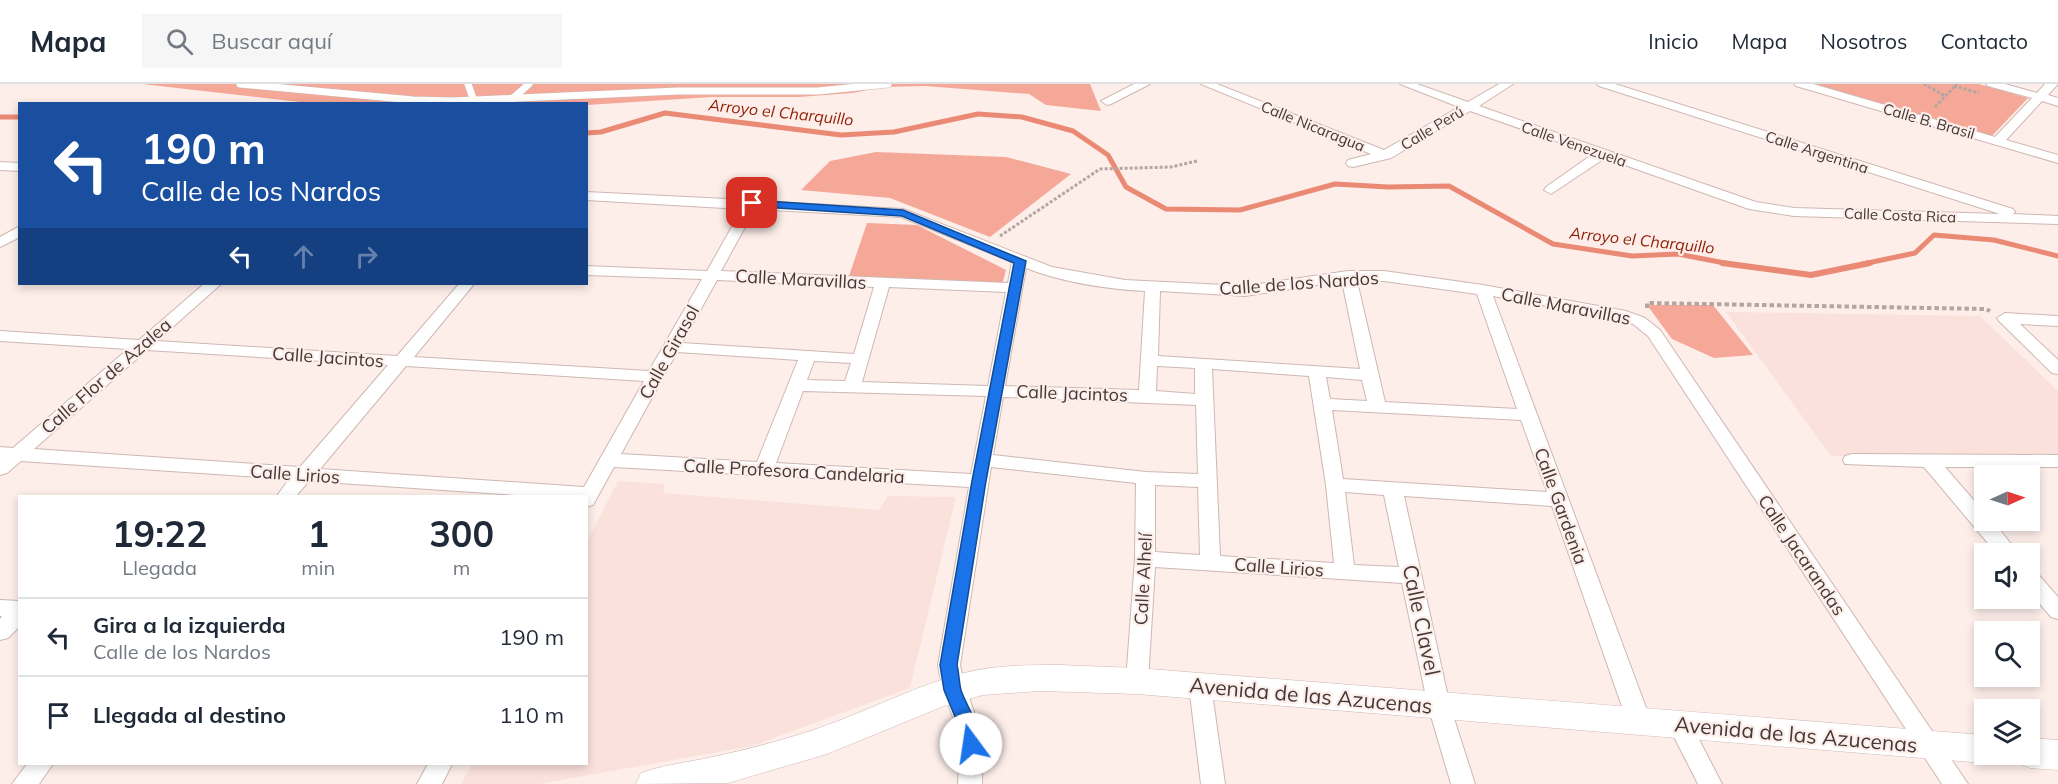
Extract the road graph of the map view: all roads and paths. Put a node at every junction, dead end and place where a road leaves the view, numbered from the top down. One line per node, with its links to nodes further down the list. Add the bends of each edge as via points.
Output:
1 (240, 84): 21 (lane, via 413,100)
2 (468, 84): 21 (lane)
3 (529, 84): 20 (lane)
4 (685, 84): 17 (lane)
5 (888, 84): 16 (lane)
6 (1144, 84): 22 (street)
7 (1207, 84): 28 (street, Calle Nicaragua)
8 (1406, 84): 24 (street, Calle Venezuela)
9 (1507, 84): 24 (street, Calle Perú)
10 (1603, 84): 38 (street, Calle Argentina)
11 (1800, 84): 26 (street, Calle B. Brasil)
12 (1924, 84): 18 (path)
13 (1957, 84): 18 (path)
14 (1992, 84): 19 (street)
15 (2052, 84): 19 (street)
16 (850, 86): 17 (lane)
17 (678, 91): 20 (lane)
18 (1945, 96): 25 (path)
19 (2040, 97): 23 (street); 26 (street)
20 (512, 99): 21 (lane)
21 (474, 101)
22 (1107, 101)
23 (2058, 102)
24 (1468, 106): 27 (street, Calle Venezuela); 28 (street, Calle Perú)
25 (1933, 109)
26 (1998, 141): 29 (street, Calle B. Brasil)
27 (1602, 154): 34 (street); 37 (street, Calle Venezuela)
28 (1386, 155): 31 (street, Calle Perú)
29 (2058, 159)
30 (1197, 161): 43 (path, via 1171,167 1100,169)
31 (1353, 163)
32 (0, 166): 33 (street)
33 (18, 167)
34 (1551, 190)
35 (588, 196): 36 (street, Calle de los Nardos)
36 (752, 203): 43 (street, Calle de los Nardos, via 903,213); 46 (street, Calle Girasol)
37 (1742, 203): 38 (street, Calle Costa Rica, via 1794,212)
38 (2030, 219): 39 (street, Calle Costa Rica)
39 (2058, 220)
40 (18, 231): 41 (street)
41 (1, 242): 42 (street)
42 (18, 242)
43 (984, 246): 44 (street, Calle de los Nardos)
44 (1020, 261): 51 (street, Calle de los Nardos, via 1073,277); 52 (street)
45 (588, 270): 46 (street, Calle Maravillas)
46 (712, 275): 48 (street, Calle Maravillas); 59 (street, Calle Girasol)
47 (1348, 276): 51 (street, Calle de los Nardos, via 1245,291); 53 (street, Calle de los Nardos, via 1384,276); 67 (street)
48 (883, 282): 52 (street, Calle Maravillas); 61 (street)
49 (212, 285): 58 (street, Calle Flor de Azalea)
50 (466, 285): 63 (street)
51 (1153, 287): 62 (street)
52 (1015, 288): 71 (street)
53 (1483, 290): 56 (street, Calle Maravillas, via 1626,316); 76 (street, Calle Gardenia)
54 (2005, 318): 55 (street); 56 (path, via 1986,309 1647,303); 65 (street)
55 (2058, 321)
56 (1648, 326): 112 (street, Calle Jacarandas)
57 (0, 336): 58 (street, Calle Jacintos)
58 (142, 345): 63 (street, Calle Jacintos); 77 (street, Calle Flor de Azalea)
59 (672, 347): 60 (street); 68 (street, Calle Girasol)
60 (808, 355): 61 (street); 69 (street)
61 (860, 359): 70 (street)
62 (1148, 360): 64 (street); 72 (street)
63 (401, 361): 68 (street, Calle Jacintos); 85 (street)
64 (1203, 364): 66 (street); 73 (street)
65 (2058, 369)
66 (1317, 371): 67 (street); 74 (street)
67 (1371, 375): 75 (street)
68 (656, 377): 78 (street, Calle Girasol)
69 (796, 385): 70 (street, Calle Jacintos); 84 (street)
70 (852, 387): 71 (street, Calle Jacintos)
71 (996, 391): 72 (street, Calle Jacintos); 79 (street)
72 (1147, 396): 73 (street, Calle Jacintos)
73 (1203, 400): 88 (street)
74 (1321, 404): 75 (street); 89 (street)
75 (1377, 407): 76 (street)
76 (1528, 416): 94 (street, Calle Gardenia)
77 (8, 454): 83 (street, Calle Flor de Azalea); 85 (street, Calle Lirios)
78 (609, 460): 84 (street, Calle Profesora Candelaria); 93 (street, Calle Girasol)
79 (983, 460): 86 (street); 87 (street)
80 (1852, 460): 81 (street)
81 (1929, 460): 82 (street); 95 (street)
82 (2058, 460)
83 (0, 469)
84 (764, 469): 87 (street, Calle Profesora Candelaria)
85 (305, 474): 91 (street); 92 (street, Calle Lirios)
86 (1146, 478): 88 (street); 96 (street, Calle Alhelí)
87 (979, 481): 108 (street, via 951,644)
88 (1206, 481): 97 (street)
89 (1335, 485): 90 (street); 98 (street)
90 (1393, 490): 94 (street); 99 (street, Calle Clavel)
91 (287, 495)
92 (563, 495)
93 (588, 497)
94 (1559, 500): 110 (street, Calle Gardenia)
95 (2000, 543)
96 (1145, 559): 97 (street, Calle Lirios); 106 (street, Calle Alhelí)
97 (1210, 562): 98 (street, Calle Lirios)
98 (1345, 572): 99 (street, Calle Lirios)
99 (1413, 576): 109 (street, Calle Clavel)
100 (2040, 590): 103 (street)
101 (0, 608): 102 (street)
102 (18, 611)
103 (2058, 611)
104 (18, 613): 105 (street)
105 (0, 632)
106 (1137, 681): 107 (street, Avenida de las Azucenas); 108 (street, Avenida de las Azucenas, via 1012,679)
107 (1200, 686): 109 (street, Avenida de las Azucenas); 122 (street)
108 (953, 690): 120 (street, Avenida de las Azucenas, via 803,748); 121 (street, via 971,744)
109 (1439, 706): 110 (street, Avenida de las Azucenas); 123 (street, Calle Clavel)
110 (1639, 722): 111 (street, Avenida de las Azucenas)
111 (1680, 725): 112 (street, Avenida de las Azucenas); 124 (street)
112 (1929, 744): 113 (street, Avenida de las Azucenas); 125 (street, Calle Jacarandas)
113 (1974, 748)
114 (2040, 754): 115 (street)
115 (2058, 755)
116 (40, 765): 118 (street)
117 (439, 765): 119 (street)
118 (24, 784)
119 (429, 784)
120 (653, 784)
121 (970, 784)
122 (1213, 784)
123 (1463, 784)
124 (1710, 784)
125 (1956, 784)

